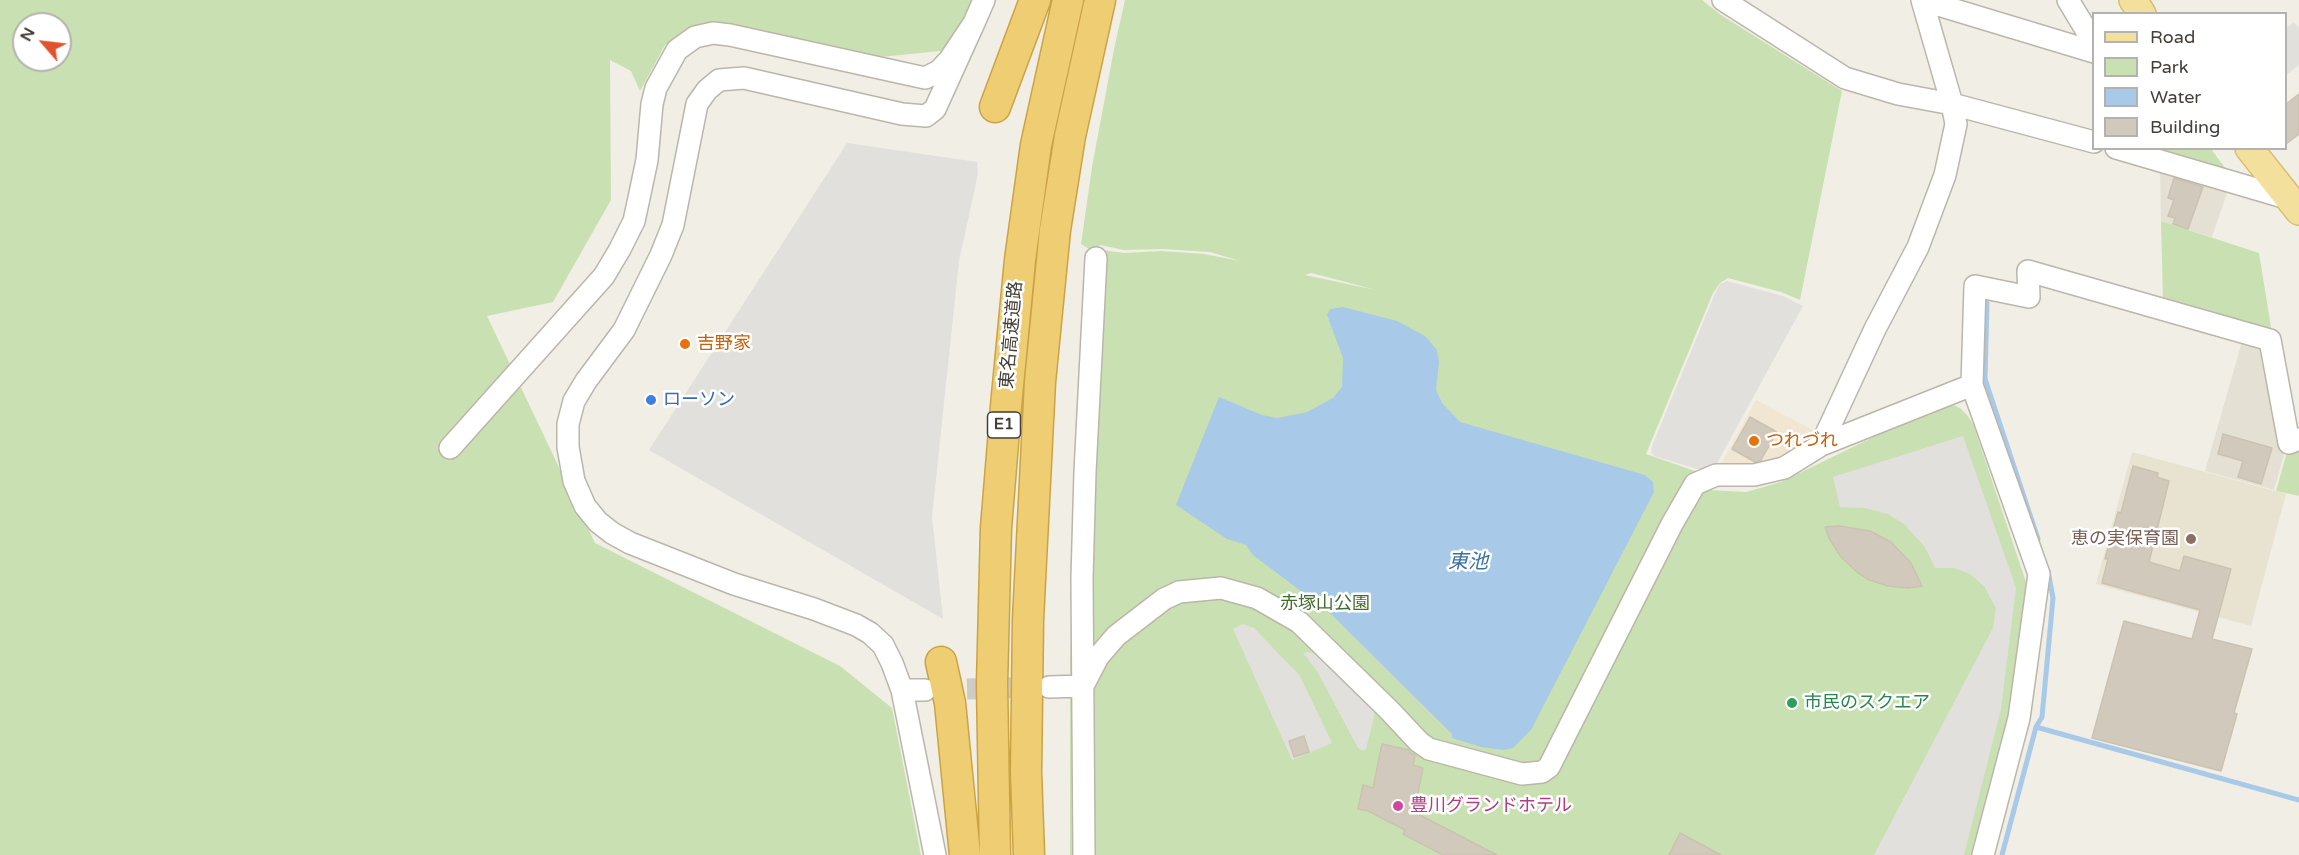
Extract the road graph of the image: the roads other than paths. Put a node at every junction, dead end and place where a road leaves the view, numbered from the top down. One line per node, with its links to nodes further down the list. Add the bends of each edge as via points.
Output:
1 (984, 0): 9 (street)
2 (1035, 0): 13 (highway)
3 (1068, 0): 31 (highway, 東名高速道路 / E1, via 1036,145 1004,428 996,528 992,684)
4 (1100, 0): 32 (highway, 東名高速道路 / E1, via 1070,136 1055,230 1040,382 1028,621)
5 (1922, 0): 12 (street)
6 (1926, 0): 11 (street)
7 (2068, 0): 10 (street)
8 (1730, 2): 12 (street, via 1845,78 1898,94)
9 (974, 23): 23 (street, via 939,71 925,78 722,34 695,38 678,50 656,88 634,221 620,249 604,276); 27 (street, via 935,109 926,116 744,78 719,80 707,90 697,104 673,225 661,255 624,330 585,381 568,424 574,481 585,506 598,522 630,543 734,584 856,625 883,645)
10 (2092, 40)
11 (2092, 51)
12 (1952, 104): 14 (street); 22 (street, via 1956,124 1945,175 1918,247)
13 (996, 108)
14 (2092, 141)
15 (2128, 150): 17 (street)
16 (2251, 150): 18 (main road)
17 (2147, 153): 18 (street)
18 (2295, 205)
19 (1096, 258): 25 (street, via 1085,472)
20 (1972, 385): 21 (street, via 1975,286 2029,297 2028,271 2270,340 2289,443); 22 (street); 34 (street, via 2039,574 2019,718)
21 (2299, 439)
22 (1821, 445): 25 (street, via 1784,468 1754,475 1716,475 1695,484 1549,767 1542,772 1522,774 1430,749 1299,622 1263,601 1221,588 1179,592 1149,609 1098,657)
23 (450, 448)
24 (941, 662): 30 (highway, via 950,703)
25 (1083, 686): 26 (street); 33 (street)
26 (1049, 687)
27 (902, 690): 28 (street); 29 (street)
28 (925, 690)
29 (935, 855)
30 (965, 855)
31 (995, 855)
32 (1029, 855)
33 (1084, 855)
34 (1983, 855)

